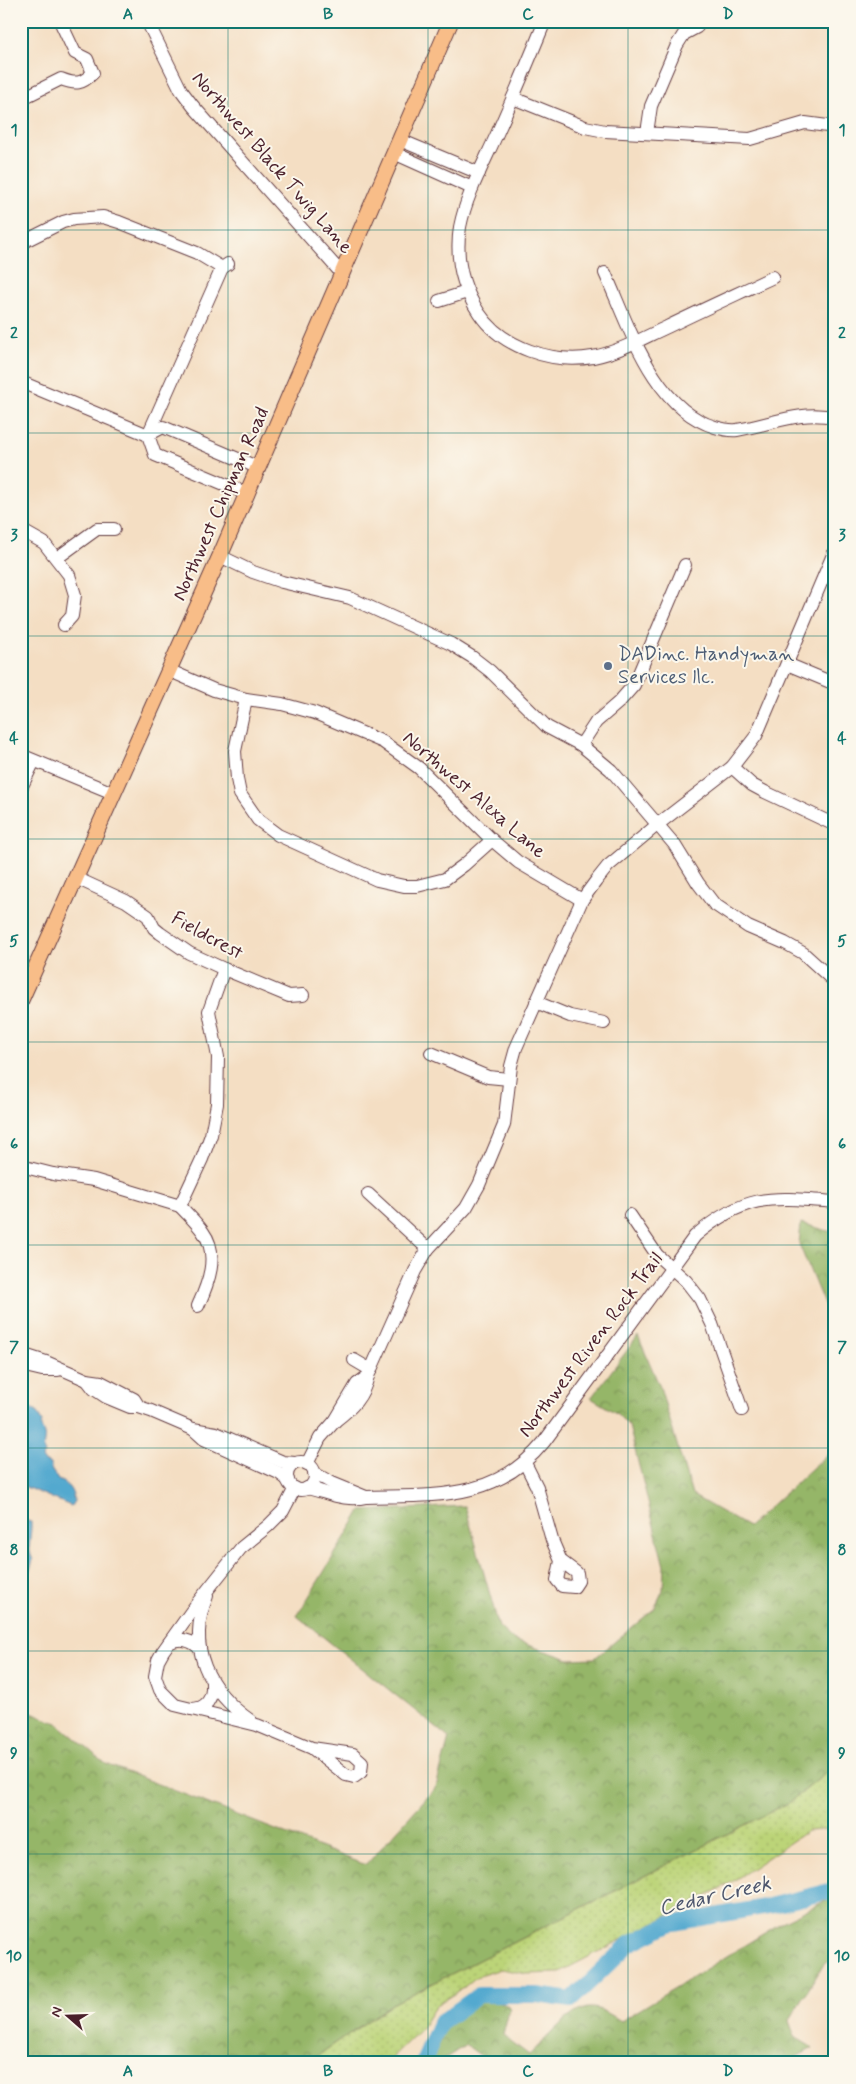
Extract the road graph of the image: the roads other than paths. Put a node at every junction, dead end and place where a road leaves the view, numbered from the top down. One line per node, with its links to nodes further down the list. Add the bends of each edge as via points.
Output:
1 (60, 21): 7 (street, via 75,53 88,59 93,73 84,82 73,84 62,79)
2 (147, 21): 15 (street, Northwest Black Twig Lane, via 192,106)
3 (451, 21): 10 (main road, Northwest Chipman Road)
4 (545, 21): 6 (street)
5 (697, 27): 9 (street, via 684,34 677,45 651,106)
6 (513, 98): 9 (street, via 585,127); 11 (street)
7 (21, 99)
8 (834, 125): 9 (street, via 805,123 750,139)
9 (647, 133)
10 (397, 146): 11 (street); 12 (street); 15 (main road, Northwest Chipman Road)
11 (479, 173): 12 (street)
12 (472, 188): 17 (street, via 458,240 459,268)
13 (21, 243): 22 (street, via 63,222 103,217 225,266)
14 (605, 273): 19 (street)
15 (343, 275): 23 (main road, Northwest Chipman Road)
16 (773, 277): 19 (street)
17 (467, 292): 18 (street); 19 (street, via 485,323 533,353 568,360 612,351)
18 (440, 301)
19 (636, 341): 21 (street, via 646,364 666,392 682,410 706,424 734,430 803,416)
20 (21, 382): 22 (street)
21 (835, 418)
22 (148, 435): 23 (street, via 163,427); 24 (street, via 155,455)
23 (259, 468): 24 (main road, Northwest Chipman Road)
24 (248, 494): 28 (main road, Northwest Chipman Road)
25 (114, 529): 29 (street, via 97,529)
26 (21, 530): 29 (street, via 44,543)
27 (834, 553): 32 (street)
28 (220, 556): 33 (main road, Northwest Chipman Road); 36 (street, via 282,582 350,598 452,644 490,672 547,727)
29 (57, 558): 31 (street, via 69,575 75,595 72,616)
30 (685, 565): 36 (street, via 634,685 596,722)
31 (64, 625)
32 (787, 664): 34 (street); 39 (street, via 756,736)
33 (168, 670): 35 (street, Northwest Alexa Lane, via 214,690); 41 (main road, Northwest Chipman Road)
34 (835, 684)
35 (246, 699): 44 (street, Northwest Alexa Lane, via 299,708 396,749 420,768); 44 (street, via 235,752 236,779 240,794 258,820 278,836 378,880 404,886 445,879)
36 (581, 745): 42 (street, via 611,770)
37 (21, 755): 38 (street)
38 (34, 761): 40 (street); 41 (street)
39 (732, 767): 42 (street); 43 (street, via 752,785)
40 (21, 788)
41 (113, 793): 45 (main road, Northwest Chipman Road)
42 (657, 825): 46 (street, via 608,866); 48 (street, via 674,844 714,904 748,927 803,953)
43 (835, 825)
44 (492, 840): 46 (street, Northwest Alexa Lane, via 518,862)
45 (76, 878): 47 (street, Fieldcrest, via 126,901 148,916 154,928 175,944); 50 (main road, Northwest Chipman Road)
46 (582, 900): 51 (street)
47 (224, 969): 49 (street, Fieldcrest, via 289,996); 58 (street, via 209,1011 218,1057 217,1104 211,1136)
48 (835, 982)
49 (303, 995)
50 (21, 1000)
51 (536, 1002): 52 (street, via 570,1016); 54 (street, via 516,1048)
52 (604, 1023)
53 (431, 1053): 54 (street, via 488,1077)
54 (509, 1079): 60 (street, via 504,1125 474,1197)
55 (21, 1166): 58 (street, via 94,1180)
56 (368, 1194): 60 (street)
57 (835, 1202): 61 (street, Northwest Riven Rock Trail, via 783,1198 759,1200 737,1208 714,1220 695,1236)
58 (180, 1206): 62 (street, via 205,1234 211,1252 212,1268)
59 (630, 1215): 61 (street, via 656,1255)
60 (428, 1249): 67 (street)
61 (672, 1268): 68 (street, via 694,1290 705,1308); 70 (street, Northwest Riven Rock Trail, via 544,1442)
62 (198, 1306)
63 (21, 1354): 66 (street, Northwest Riven Rock Trail)
64 (354, 1360): 67 (street)
65 (21, 1365): 66 (street, Northwest Riven Rock Trail, via 42,1370)
66 (64, 1370): 69 (street, Northwest Riven Rock Trail, via 87,1380 106,1397)
67 (369, 1373): 71 (street, via 352,1408 334,1421 313,1448)
68 (742, 1410)
69 (194, 1430): 71 (street, Northwest Riven Rock Trail, via 216,1433 283,1462); 72 (street, Northwest Riven Rock Trail, via 204,1439 279,1473)
70 (525, 1463): 73 (street, Northwest Riven Rock Trail, via 501,1479 474,1490); 74 (street, via 537,1487)
71 (305, 1467): 72 (street, via 313,1481); 72 (street, via 288,1471); 73 (street, Northwest Riven Rock Trail)
72 (297, 1485): 73 (street, Northwest Riven Rock Trail, via 348,1499); 75 (street, via 283,1511 241,1548)
73 (366, 1497)
74 (561, 1561)
75 (212, 1585): 76 (street); 77 (street, via 201,1617)
76 (169, 1643): 77 (street, via 182,1640); 79 (street, via 155,1668 157,1682 168,1700)
77 (200, 1649): 78 (street)
78 (212, 1683): 79 (street, via 212,1696 205,1704 201,1708); 80 (street, via 234,1709)
79 (188, 1709): 80 (street)
80 (257, 1725): 81 (street)
81 (312, 1748)

